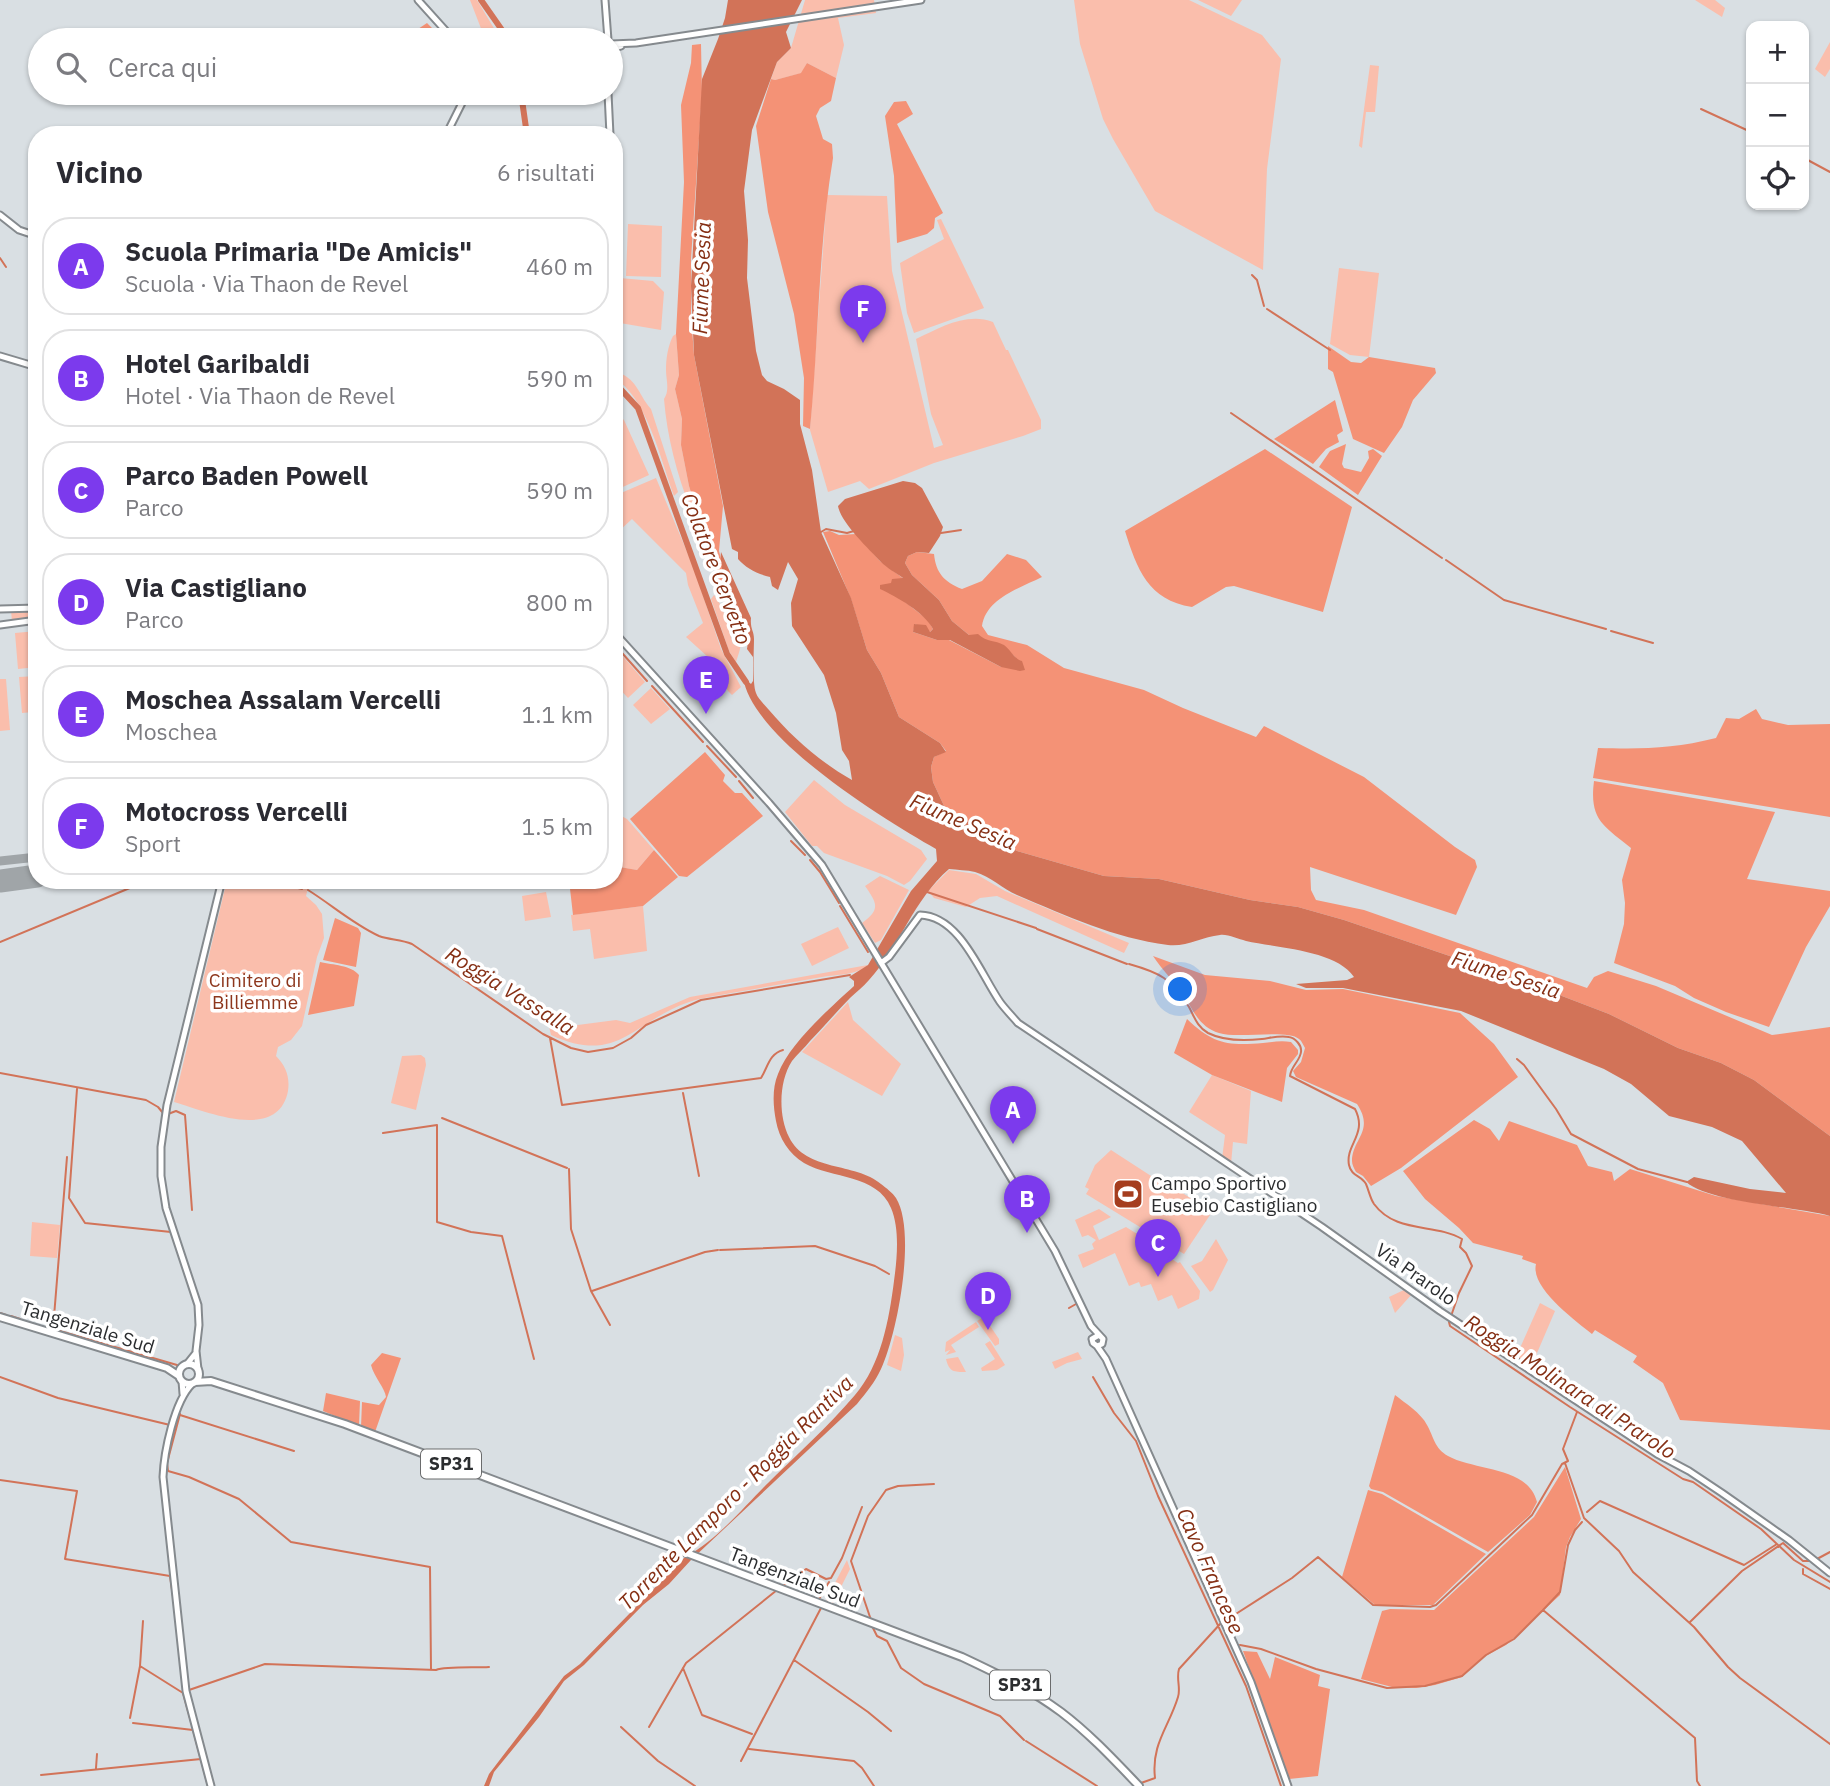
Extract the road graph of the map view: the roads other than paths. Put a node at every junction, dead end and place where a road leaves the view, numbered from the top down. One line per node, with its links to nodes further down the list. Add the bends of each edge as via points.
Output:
1 (418, 0): 4 (main road)
2 (605, 0): 5 (main road)
3 (921, 0): 6 (main road)
4 (443, 28)
5 (607, 28)
6 (623, 45)
7 (461, 105): 9 (main road)
8 (609, 105): 10 (main road)
9 (450, 126)
10 (610, 126)
11 (0, 215): 12 (main road)
12 (28, 233)
13 (0, 356): 14 (main road)
14 (28, 364)
15 (0, 608): 16 (main road)
16 (28, 608)
17 (28, 621): 18 (main road)
18 (0, 625)
19 (623, 642): 21 (main road, via 812,853)
20 (220, 889): 25 (main road, via 161,1147 166,1208 198,1306)
21 (883, 961): 23 (main road, via 1055,1251); 33 (main road, Via Prarolo, via 920,915 946,924 1018,1023 1447,1316 1689,1471)
22 (0, 1317): 27 (main road, Tangenziale Sud / SP31)
23 (1096, 1336): 24 (main road, via 1093,1343); 24 (main road, via 1103,1337)
24 (1100, 1345): 36 (main road, via 1251,1682)
25 (196, 1351): 26 (main road); 28 (main road)
26 (184, 1366): 27 (main road, Tangenziale Sud / SP31); 28 (main road, SP31, via 194,1365); 29 (main road)
27 (167, 1368): 29 (main road, Tangenziale Sud / SP31)
28 (198, 1371): 30 (main road, Tangenziale Sud / SP31); 31 (main road)
29 (180, 1379): 31 (main road, SP31); 32 (main road)
30 (211, 1381): 31 (main road, Tangenziale Sud / SP31); 35 (main road, Tangenziale Sud / SP31, via 345,1424 962,1657 1022,1686 1076,1724)
31 (193, 1383): 32 (main road)
32 (183, 1394): 34 (main road, via 166,1448 163,1486 186,1691)
33 (1830, 1573)
34 (211, 1786)
35 (1139, 1786)
36 (1288, 1786)

